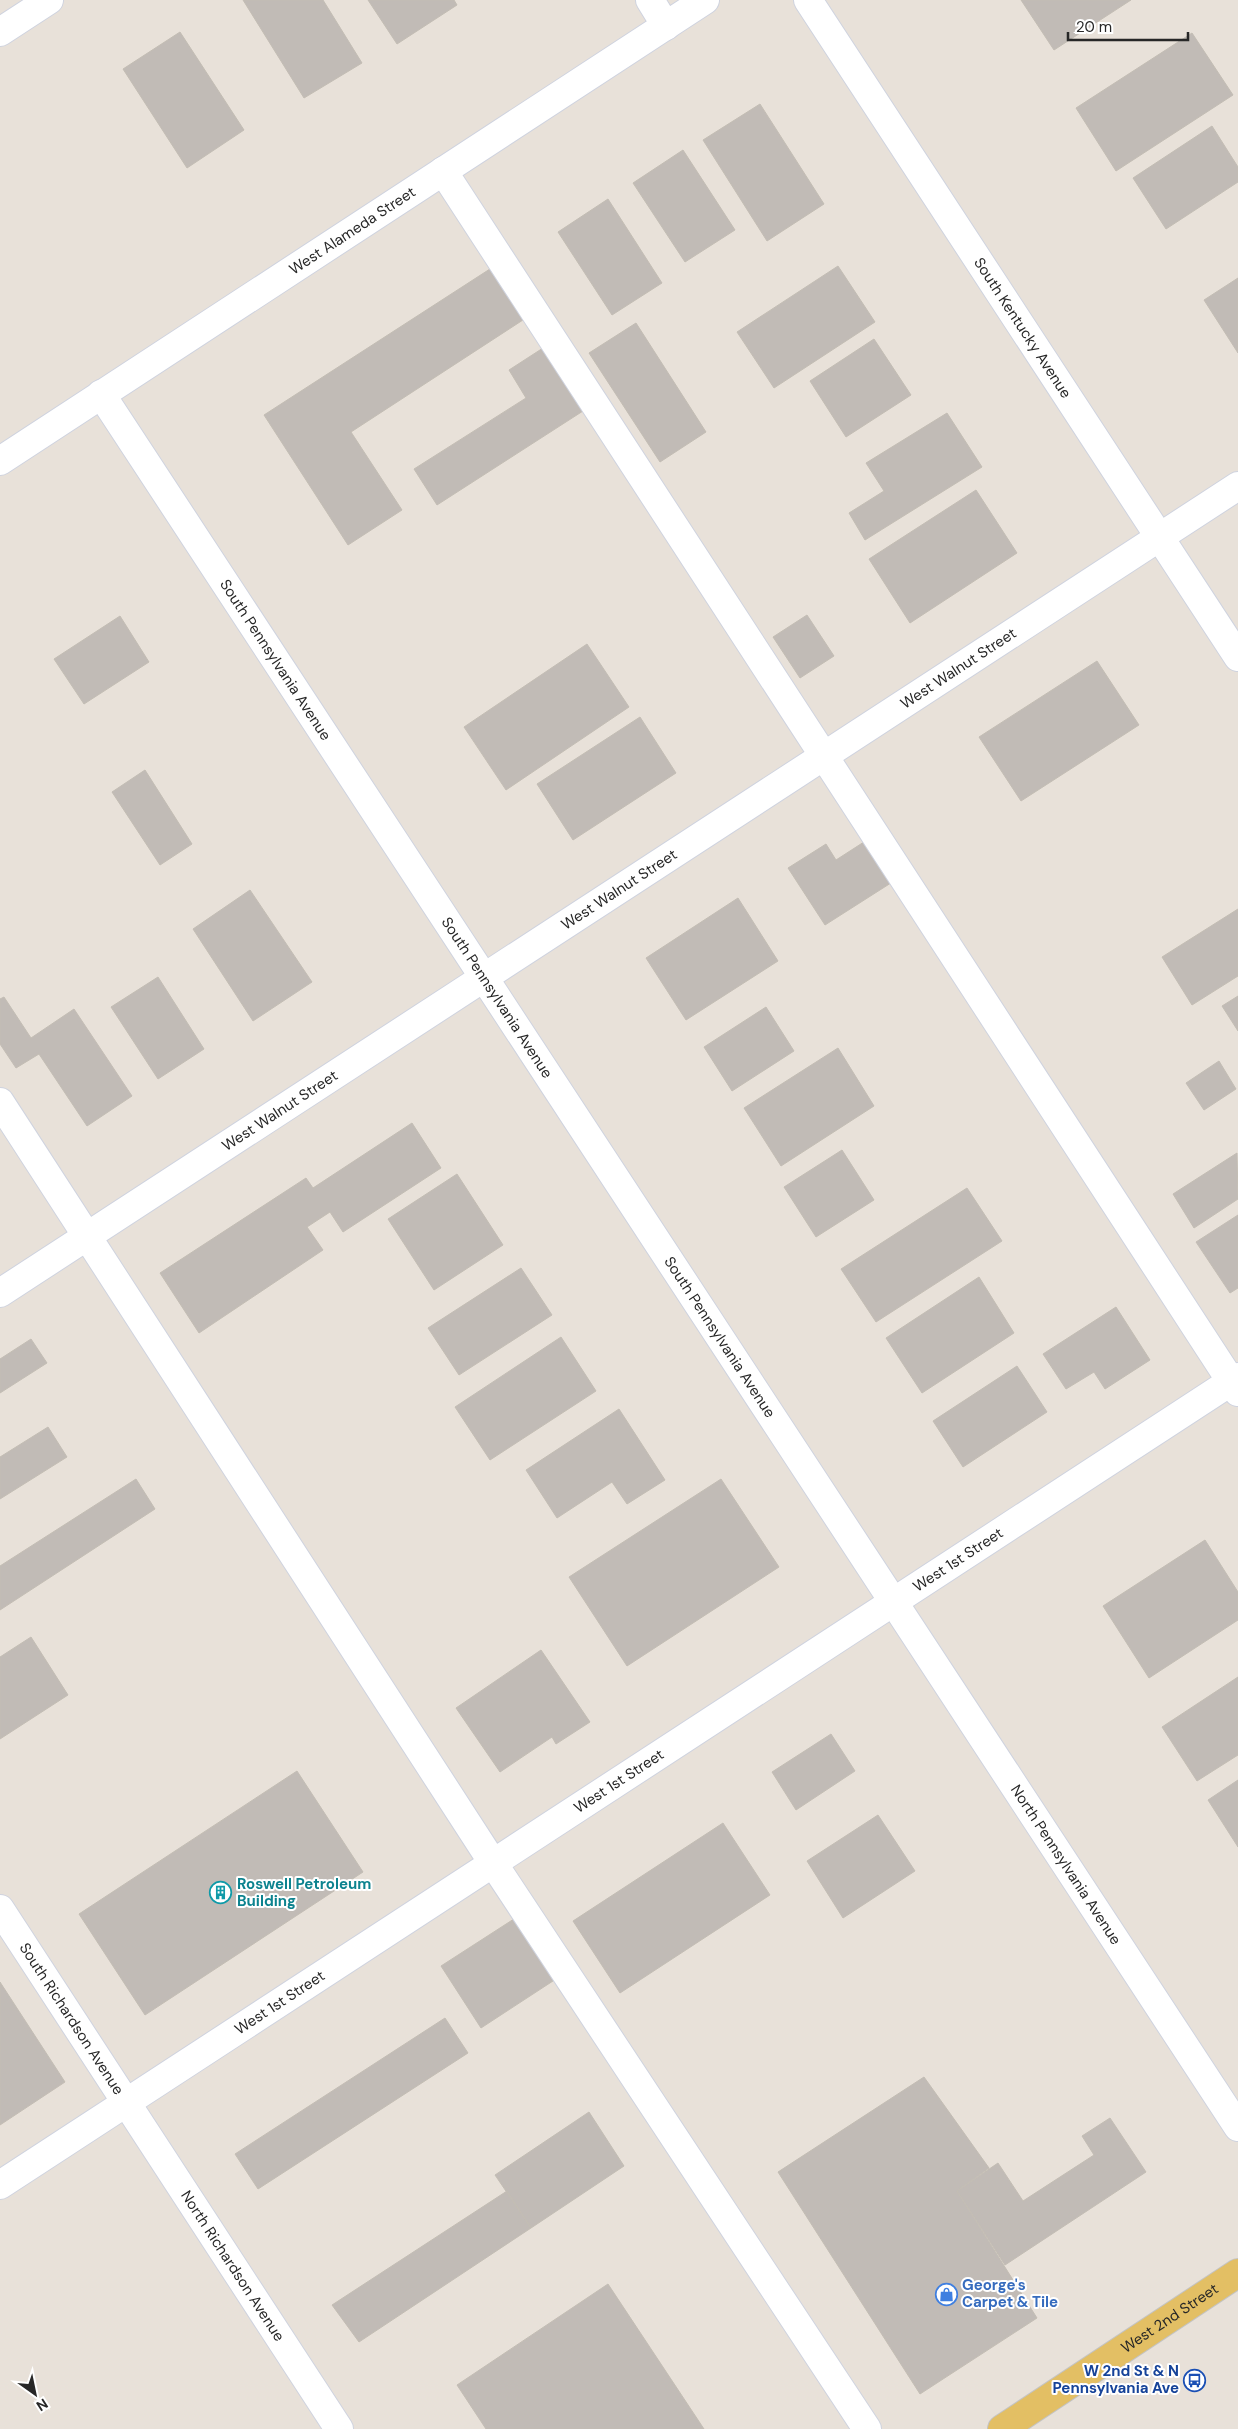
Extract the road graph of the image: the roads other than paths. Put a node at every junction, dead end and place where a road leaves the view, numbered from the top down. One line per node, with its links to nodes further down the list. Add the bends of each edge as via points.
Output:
1 (49, 0): 6 (street)
2 (650, 0): 5 (street)
3 (706, 0): 5 (street, West Alameda Street)
4 (808, 0): 11 (street, South Kentucky Avenue)
5 (666, 26): 7 (street, West Alameda Street)
6 (0, 32)
7 (443, 171): 8 (street, West Alameda Street); 13 (street)
8 (101, 394): 9 (street, West Alameda Street); 14 (street, South Pennsylvania Avenue)
9 (4, 450)
10 (1238, 486): 11 (street, West Walnut Street)
11 (1160, 537): 12 (street, South Kentucky Avenue); 13 (street, West Walnut Street)
12 (1238, 657)
13 (823, 756): 14 (street, West Walnut Street); 18 (street)
14 (484, 978): 16 (street, West Walnut Street); 19 (street, South Pennsylvania Avenue)
15 (0, 1102): 16 (street)
16 (88, 1236): 17 (street, West Walnut Street); 20 (street)
17 (0, 1294)
18 (1236, 1383): 19 (street, West 1st Street)
19 (892, 1602): 20 (street, West 1st Street); 23 (street, North Pennsylvania Avenue)
20 (493, 1863): 22 (street, West 1st Street); 27 (street)
21 (0, 1909): 22 (street, South Richardson Avenue)
22 (126, 2103): 24 (street, West 1st Street); 26 (street, North Richardson Avenue)
23 (1238, 2127)
24 (0, 2185)
25 (1238, 2274): 28 (main road, West 2nd Street)
26 (339, 2429)
27 (867, 2429)
28 (1002, 2429)

